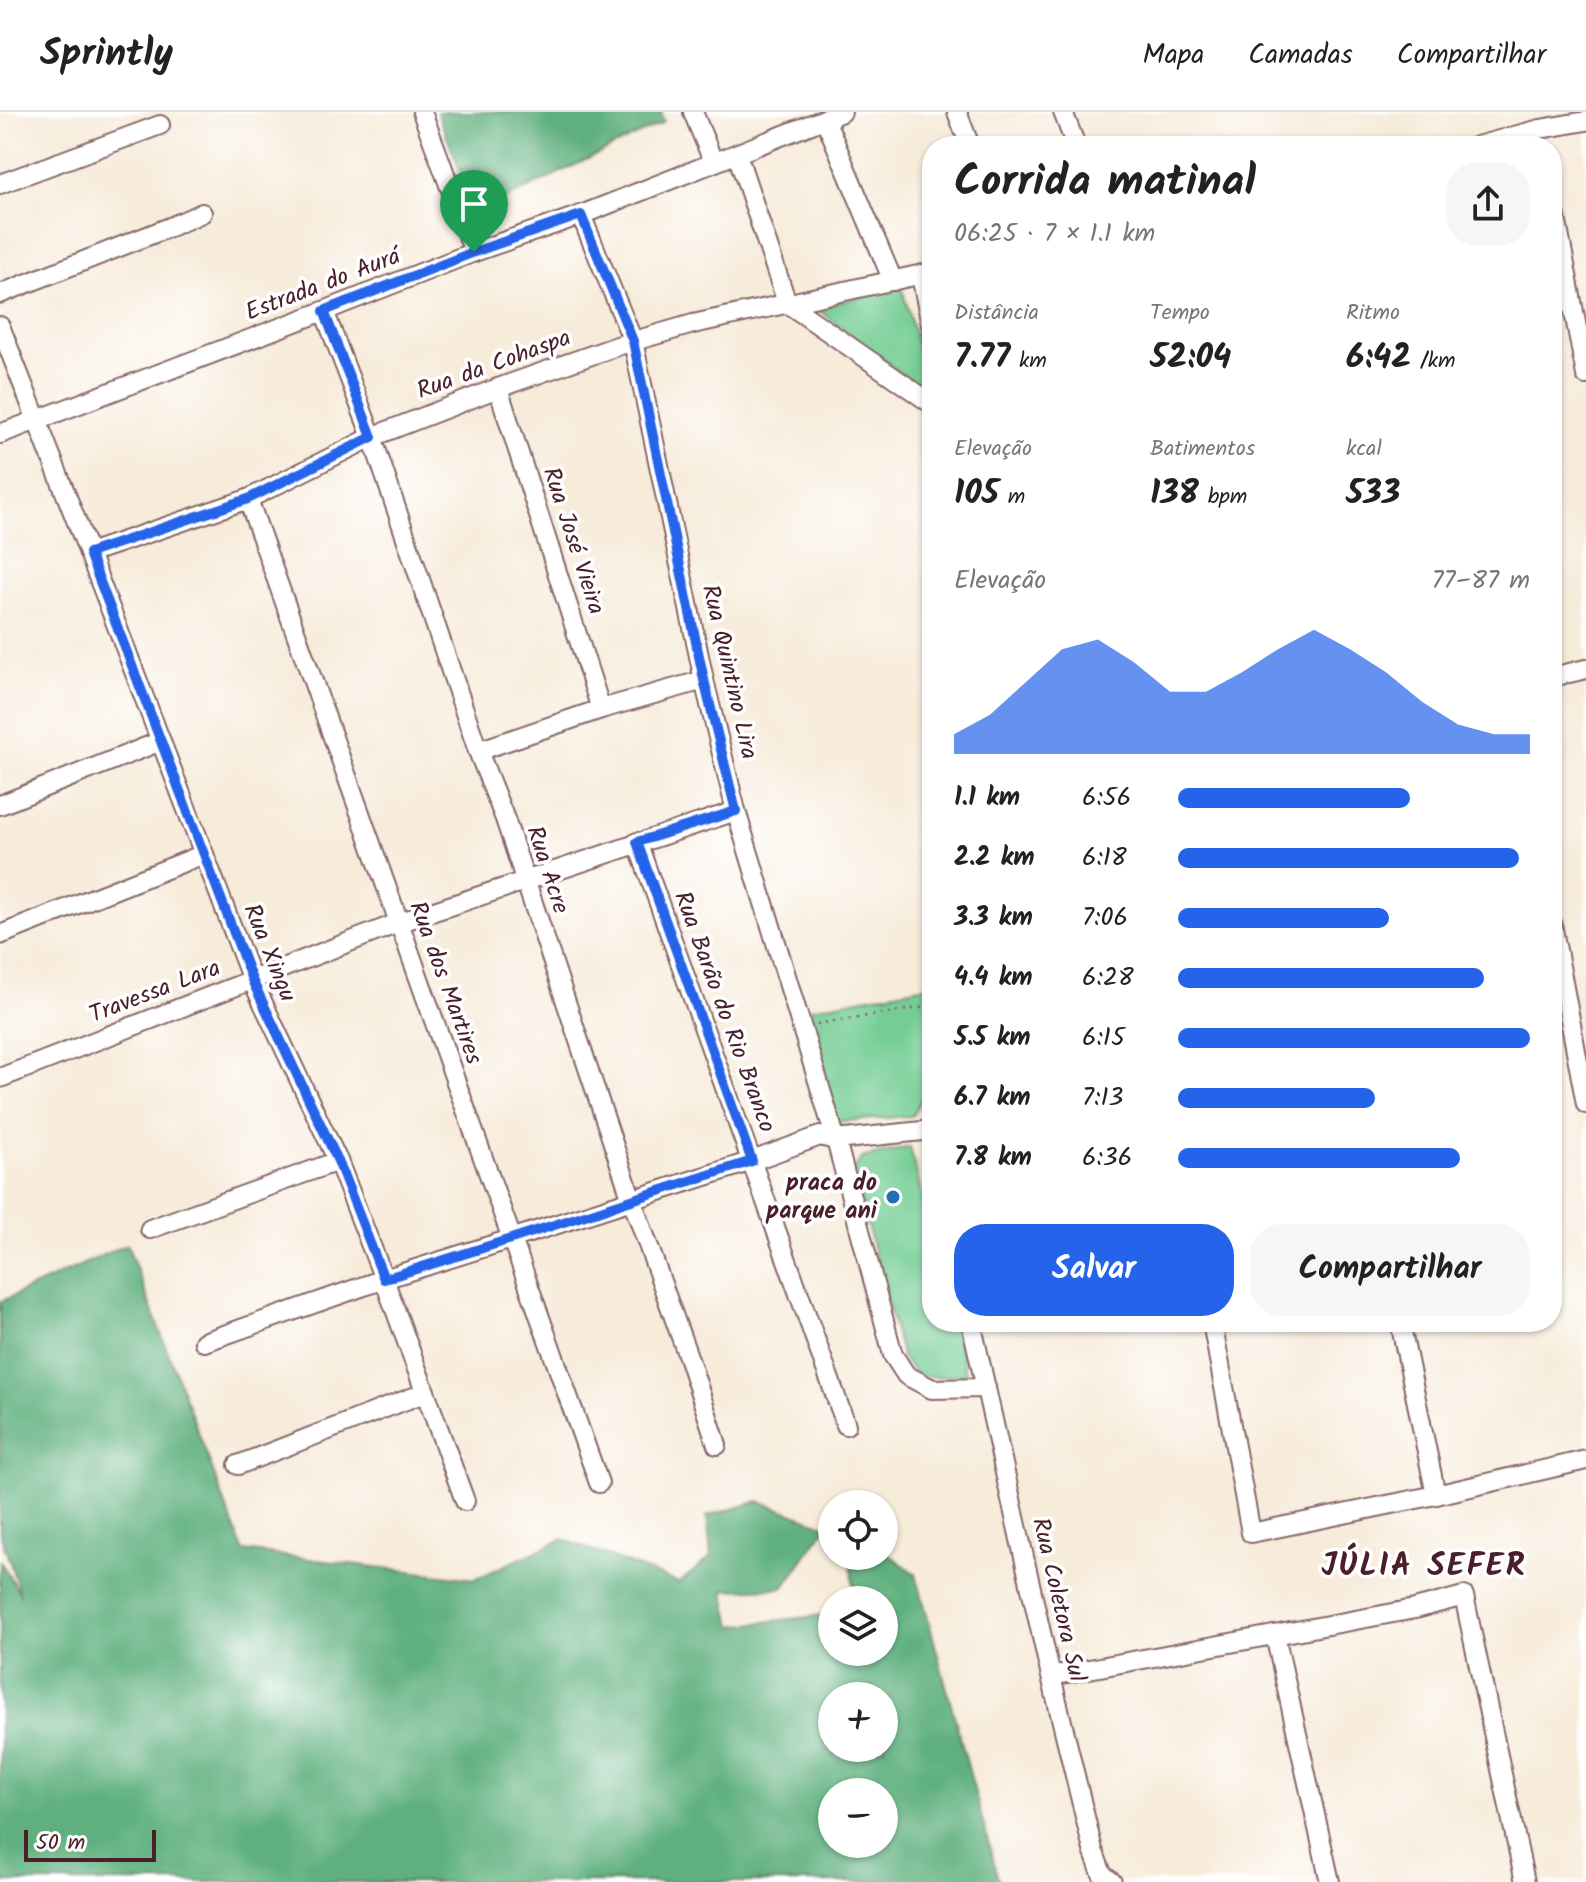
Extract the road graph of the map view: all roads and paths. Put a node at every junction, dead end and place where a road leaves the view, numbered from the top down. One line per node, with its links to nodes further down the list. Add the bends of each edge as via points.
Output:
1 (422, 112): 17 (street)
2 (693, 112): 12 (street)
3 (957, 112): 8 (street)
4 (1063, 112): 9 (street)
5 (833, 115): 11 (street, Estrada do Aurá); 19 (street)
6 (1586, 121): 10 (street)
7 (160, 125): 13 (street)
8 (966, 136)
9 (1072, 136)
10 (1547, 136)
11 (737, 154): 12 (street, Estrada do Aurá); 21 (street)
12 (713, 161): 15 (street, Estrada do Aurá)
13 (0, 184)
14 (202, 213): 20 (street)
15 (581, 215): 17 (street, Estrada do Aurá); 24 (street, Rua Quintino Lira)
16 (1562, 249): 25 (street)
17 (474, 252): 22 (street, Estrada do Aurá)
18 (922, 274): 19 (street, Rua da Cohaspa)
19 (893, 281): 21 (street, Rua da Cohaspa)
20 (0, 294)
21 (787, 303): 24 (street, Rua da Cohaspa); 27 (street)
22 (324, 311): 28 (street, Estrada do Aurá); 30 (street, Rua Acre)
23 (0, 326): 28 (street, Rua Xingu)
24 (633, 341): 26 (street, Rua da Cohaspa); 35 (street, Rua Quintino Lira)
25 (1586, 375)
26 (498, 388): 30 (street, Rua da Cohaspa); 36 (street, Rua José Vieira)
27 (922, 397)
28 (36, 420): 29 (street, Estrada do Aurá); 32 (street, Rua Xingu)
29 (0, 434)
30 (372, 437): 31 (street, Rua da Cohaspa); 38 (street, Rua Acre)
31 (248, 499): 32 (street, Rua da Cohaspa); 44 (street, Rua dos Martires)
32 (89, 553): 37 (street, Rua Xingu, via 136,701)
33 (1586, 669): 34 (street)
34 (1562, 675)
35 (704, 680): 36 (street); 40 (street, Rua Quintino Lira)
36 (601, 709): 38 (street)
37 (161, 741): 39 (street); 42 (street, Rua Xingu)
38 (478, 751): 43 (street, Rua Acre)
39 (0, 805)
40 (736, 811): 41 (street, Travessa Lara); 49 (street, Rua Quintino Lira)
41 (637, 842): 43 (street, Travessa Lara); 55 (street, Rua Barão do Rio Branco)
42 (204, 854): 45 (street); 47 (street, Rua Xingu)
43 (525, 882): 44 (street, Travessa Lara); 56 (street, Rua Acre)
44 (398, 923): 47 (street, Travessa Lara); 58 (street, Rua dos Martires)
45 (0, 935)
46 (1562, 977): 51 (street)
47 (252, 980): 50 (street, Travessa Lara); 54 (street, Rua Xingu)
48 (922, 1008): 49 (path)
49 (801, 1027): 53 (street, Rua Quintino Lira)
50 (0, 1078)
51 (1586, 1104)
52 (922, 1131): 53 (street)
53 (836, 1140): 55 (street, via 820,1136); 64 (street, Rua Quintino Lira, via 893,1355 906,1375 932,1389)
54 (338, 1161): 57 (street); 59 (street, Rua Xingu)
55 (752, 1161): 56 (street); 66 (street, Rua Barão do Rio Branco)
56 (632, 1200): 58 (street); 67 (street, Rua Acre)
57 (150, 1229)
58 (511, 1239): 59 (street); 70 (street, Rua dos Martires)
59 (384, 1279): 63 (street); 65 (street, Rua Xingu)
60 (973, 1332): 64 (street, Rua Coletora Sul)
61 (1214, 1332): 71 (street, via 1251,1533)
62 (1402, 1332): 71 (street)
63 (204, 1342)
64 (986, 1388): 74 (street, Rua Coletora Sul)
65 (424, 1393): 69 (street); 72 (street, Rua Xingu)
66 (846, 1425)
67 (717, 1445)
68 (1586, 1460): 71 (street)
69 (238, 1465)
70 (599, 1483)
71 (1436, 1495)
72 (465, 1501)
73 (1275, 1635): 74 (street); 76 (street); 77 (street, via 1464,1596)
74 (1051, 1676): 75 (street, Rua Coletora Sul, via 1093,1850 1102,1874)
75 (1112, 1882)
76 (1330, 1882)
77 (1525, 1882)

